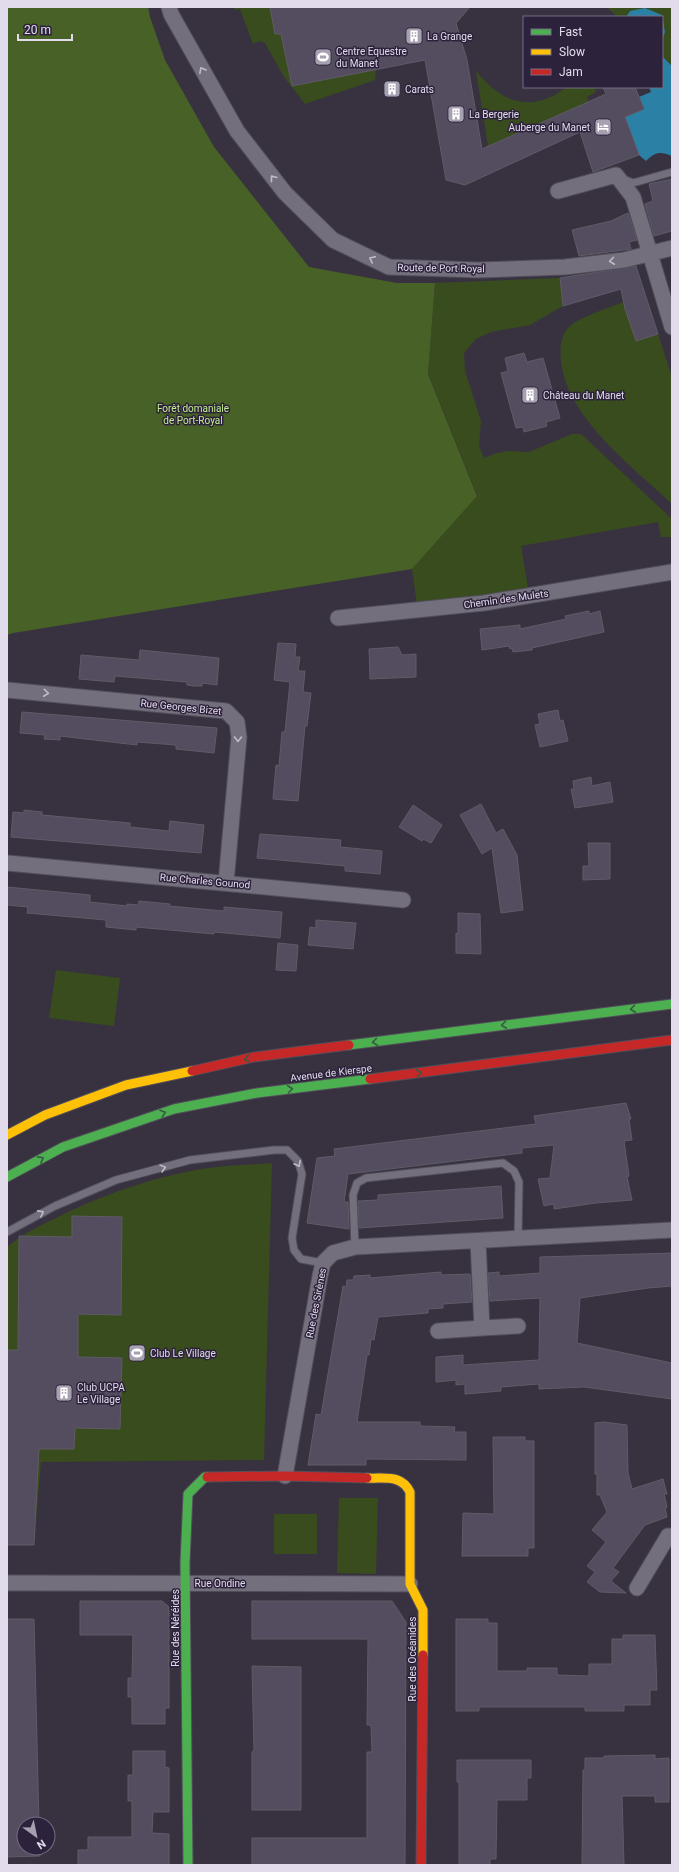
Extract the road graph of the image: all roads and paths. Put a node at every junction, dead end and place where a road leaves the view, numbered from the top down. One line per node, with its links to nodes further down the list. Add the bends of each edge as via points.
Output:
1 (169, 7): 6 (street, Route de Port Royal, one-way to 1, via 624,260 565,267 478,270 389,267 333,240 285,193 237,132)
2 (672, 172): 3 (lane, via 633,183)
3 (616, 175): 4 (street); 6 (street, via 633,197)
4 (558, 192)
5 (672, 248): 6 (street, Route de Port Royal)
6 (650, 254): 7 (street)
7 (672, 327)
8 (672, 572): 9 (street, Chemin des Mulets, via 484,603)
9 (338, 618)
10 (7, 690): 12 (street, Rue Georges Bizet, one-way to 12, via 226,711 237,722 239,738)
11 (7, 863): 12 (street, Rue Charles Gounod)
12 (226, 883): 13 (street, Rue Charles Gounod)
13 (403, 900)
14 (672, 1004): 16 (main road, one-way to 16, via 254,1057 126,1085 45,1115)
15 (672, 1040): 17 (main road, Avenue de Kierspe, one-way to 15, via 63,1147 174,1110 257,1093)
16 (7, 1135)
17 (7, 1177)
18 (672, 1230): 20 (street, Rue des Sirènes)
19 (7, 1232): 23 (lane, one-way to 23, via 55,1206 116,1180 190,1160 287,1150 298,1161 302,1174 292,1238 294,1250 301,1259)
20 (518, 1238): 21 (street, Rue des Sirènes); 22 (lane, via 519,1182 514,1171 503,1163 366,1178 357,1183 353,1195)
21 (478, 1241): 22 (street, Rue des Sirènes); 25 (street)
22 (355, 1248): 23 (street, Rue des Sirènes, via 333,1253)
23 (323, 1263): 27 (street, Rue des Sirènes)
24 (518, 1326): 25 (street)
25 (482, 1328): 26 (street)
26 (438, 1331)
27 (285, 1476): 30 (main road, Rue des Néréides, via 205,1477 198,1482 188,1494 186,1505); 31 (main road, Rue des Océanides, via 398,1479 406,1484 410,1492)
28 (672, 1536): 32 (street, via 668,1536)
29 (7, 1583): 30 (street, Rue Ondine)
30 (186, 1583): 31 (street, Rue Ondine); 33 (main road, Rue des Néréides)
31 (410, 1584): 34 (main road, Rue des Océanides, via 424,1610)
32 (637, 1588)
33 (188, 1865)
34 (421, 1865)

